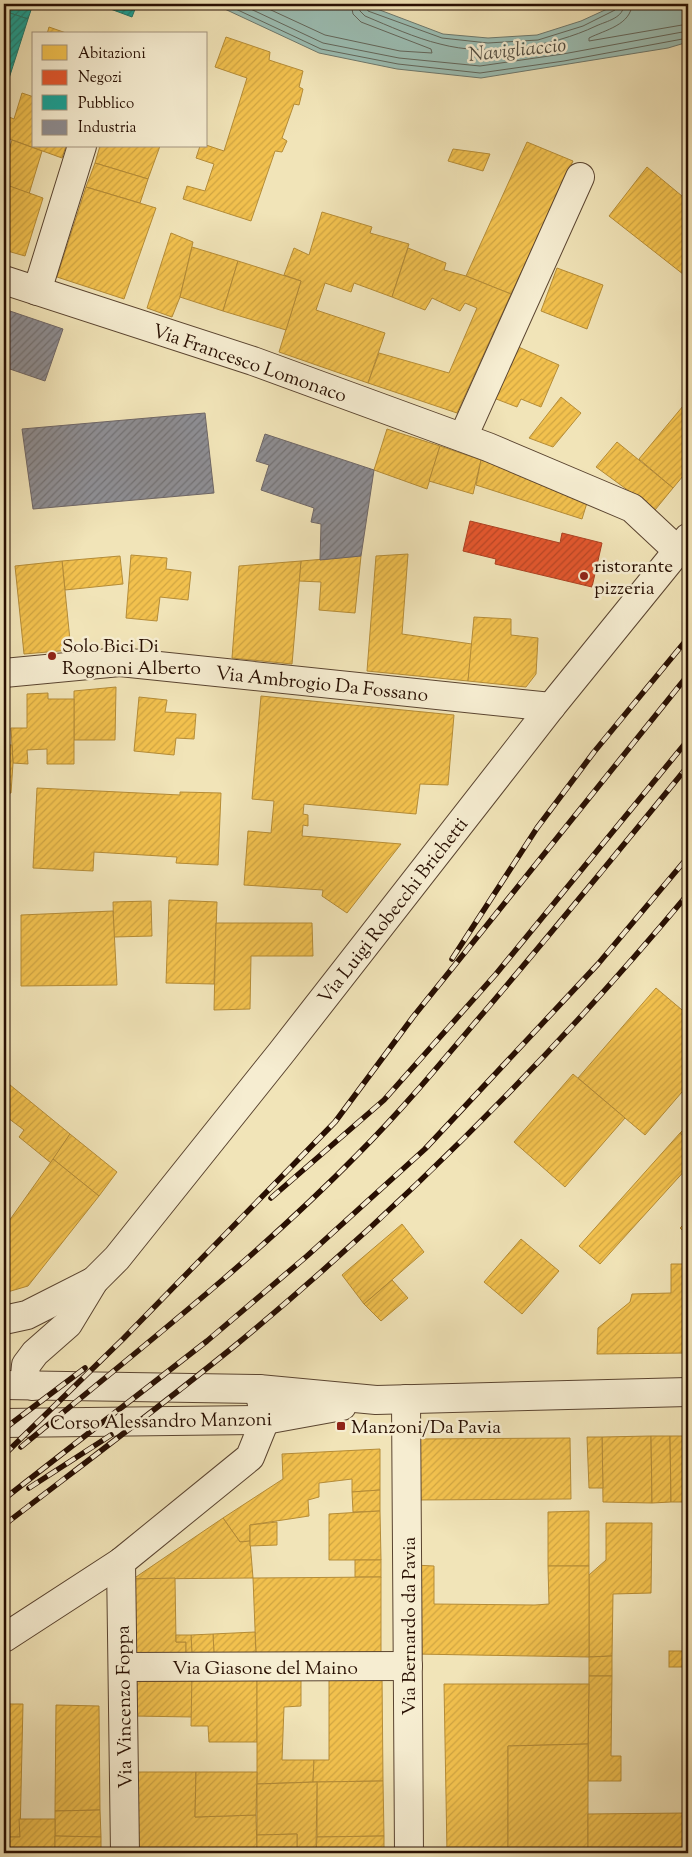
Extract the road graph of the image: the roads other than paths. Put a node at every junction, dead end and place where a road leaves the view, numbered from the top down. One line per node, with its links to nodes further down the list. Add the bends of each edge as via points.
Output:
1 (81, 148): 4 (street)
2 (580, 177): 5 (street)
3 (4, 280): 4 (street, Via Francesco Lomonaco)
4 (37, 291): 5 (street, Via Francesco Lomonaco, via 253,361)
5 (463, 437): 6 (street, Via Francesco Lomonaco, via 632,508)
6 (683, 544): 8 (street, Via Luigi Robecchi Brichetti)
7 (4, 673): 8 (street, Via Ambrogio Da Fossano, via 120,662)
8 (551, 707): 9 (street, Via Luigi Robecchi Brichetti, via 281,1053 117,1258)
9 (94, 1281): 10 (street, Via Luigi Robecchi Brichetti); 11 (street, Via Luigi Robecchi Brichetti, via 68,1324)
10 (15, 1318)
11 (35, 1353): 12 (street, Via Luigi Robecchi Brichetti); 14 (street, Via Luigi Robecchi Brichetti, via 26,1365 25,1376)
12 (4, 1366)
13 (4, 1385): 14 (street, Corso Alessandro Manzoni)
14 (33, 1386): 15 (street, Corso Alessandro Manzoni)
15 (259, 1389): 18 (street, Corso Alessandro Manzoni); 19 (street)
16 (688, 1392): 17 (street, Corso Alessandro Manzoni)
17 (406, 1399): 18 (street, Corso Alessandro Manzoni); 23 (street, Via Bernardo da Pavia)
18 (376, 1400): 19 (street, Corso Alessandro Manzoni)
19 (265, 1420): 20 (street, Corso Alessandro Manzoni); 21 (street, via 250,1457)
20 (4, 1423)
21 (122, 1562): 22 (street); 24 (street, Via Vincenzo Foppa)
22 (4, 1638)
23 (408, 1666): 24 (street, Via Giasone del Maino); 26 (street, Via Bernardo da Pavia)
24 (123, 1667): 25 (street, Via Vincenzo Foppa)
25 (125, 1853)
26 (409, 1853)

